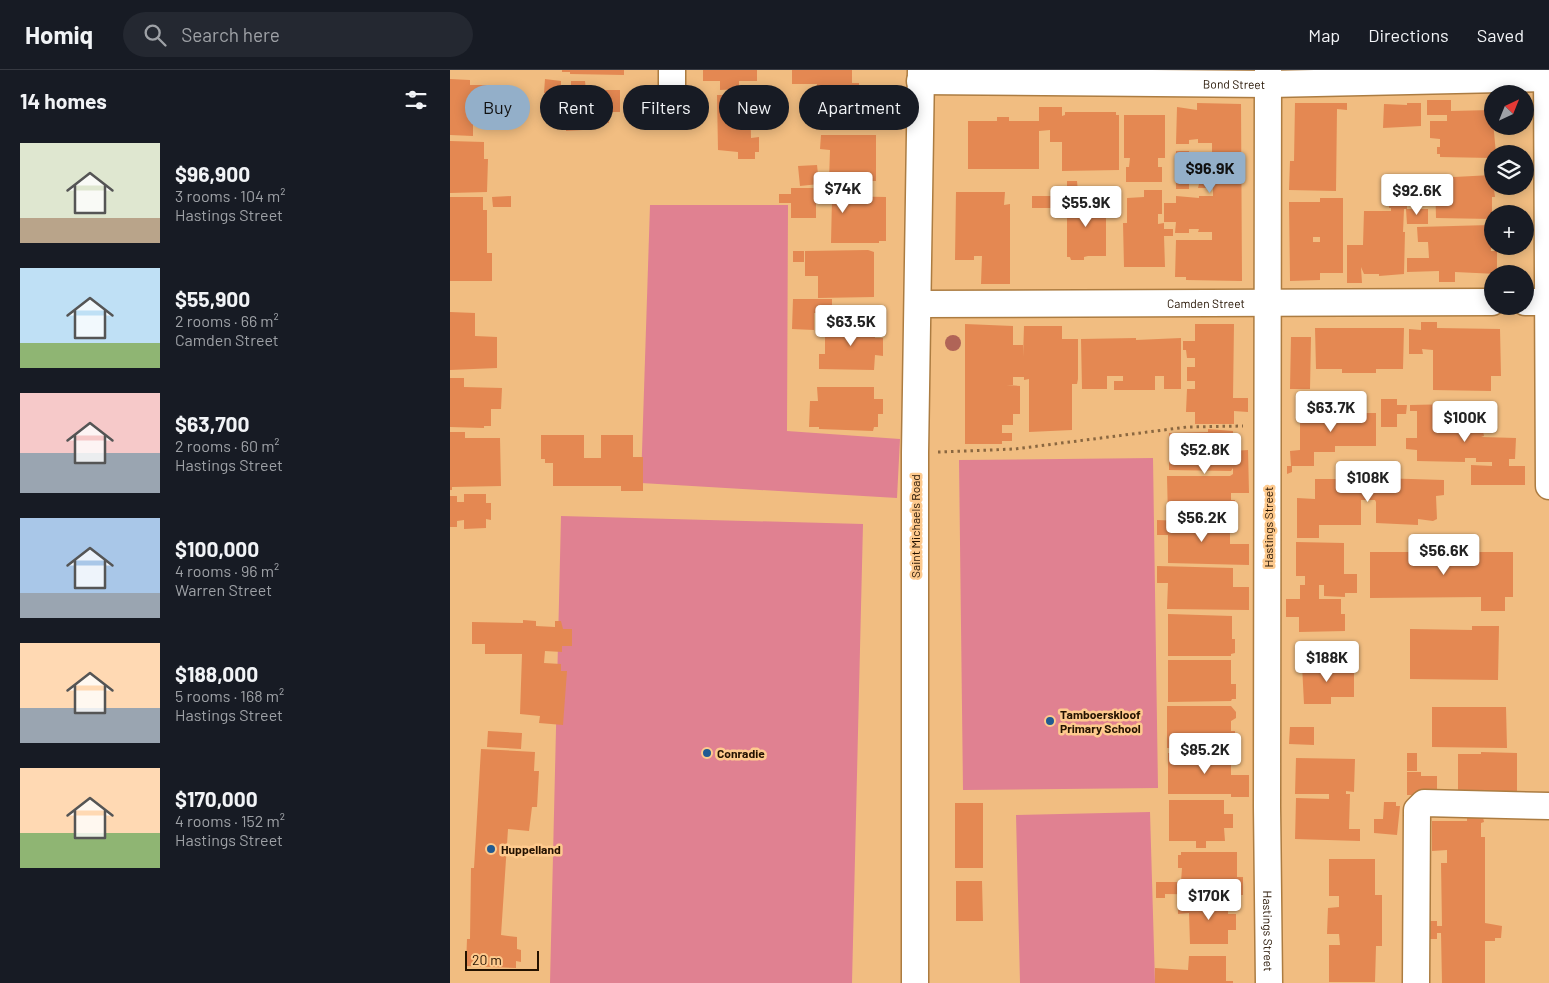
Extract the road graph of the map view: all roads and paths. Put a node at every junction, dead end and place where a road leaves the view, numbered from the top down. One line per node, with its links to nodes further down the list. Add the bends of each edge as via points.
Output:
1 (672, 70): 5 (street)
2 (1547, 74): 4 (street, Bond Street); 9 (street)
3 (920, 75): 4 (street, Bond Street); 10 (street, Saint Michaels Road)
4 (1268, 77): 6 (street, Hastings Street)
5 (672, 85)
6 (1268, 302): 7 (street, Camden Street); 10 (street, Camden Street); 11 (street, Hastings Street)
7 (1484, 302)
8 (1534, 302): 9 (street)
9 (1549, 302): 13 (street)
10 (918, 304): 12 (street, Saint Michaels Road)
11 (1268, 426): 12 (path, via 1187,427 1015,449); 16 (street, Hastings Street)
12 (915, 453): 15 (street, Saint Michaels Road)
13 (1549, 486)
14 (1549, 806): 17 (street, via 1424,803 1419,806)
15 (915, 983)
16 (1269, 983)
17 (1416, 983)

